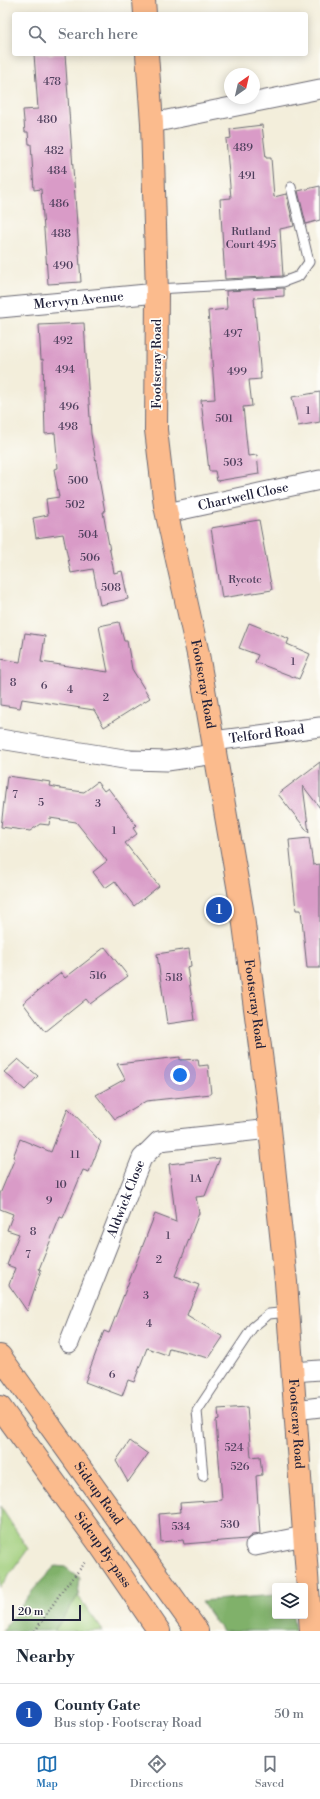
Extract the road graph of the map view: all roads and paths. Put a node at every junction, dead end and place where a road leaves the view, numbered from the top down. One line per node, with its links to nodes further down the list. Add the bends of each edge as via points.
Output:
1 (144, 0): 2 (main road)
2 (145, 12)
3 (147, 56): 5 (main road, Footscray Road)
4 (320, 89): 5 (street)
5 (152, 123): 7 (main road, Footscray Road)
6 (291, 187): 7 (lane, via 309,262 299,276 283,282)
7 (157, 291): 8 (street, Mervyn Avenue); 10 (main road, Footscray Road, via 156,430)
8 (0, 308)
9 (320, 480): 10 (street, Chartwell Close)
10 (167, 513): 13 (main road, Footscray Road, via 198,654)
11 (320, 727): 13 (street, Telford Road)
12 (0, 739): 13 (street, Telford Road, via 130,760 167,761)
13 (214, 747): 14 (main road, Footscray Road, via 242,909)
14 (270, 1129): 15 (main road, Footscray Road); 16 (street, Aldwick Close, via 159,1141 142,1158)
15 (288, 1312): 19 (main road, Footscray Road); 23 (lane, via 269,1314 253,1327 198,1411)
16 (68, 1343)
17 (0, 1356): 29 (main road, Sidcup Road)
18 (320, 1370): 19 (street)
19 (292, 1372): 22 (main road, Footscray Road)
20 (0, 1407): 25 (main road, Sidcup By-pass)
21 (320, 1407): 22 (street)
22 (295, 1410): 24 (main road, Footscray Road)
23 (203, 1476)
24 (304, 1536): 26 (street); 30 (main road, Footscray Road)
25 (100, 1545): 27 (path, via 64,1588); 28 (main road, Sidcup By-pass)
26 (255, 1546)
27 (35, 1631)
28 (159, 1631)
29 (197, 1631)
30 (311, 1631)

